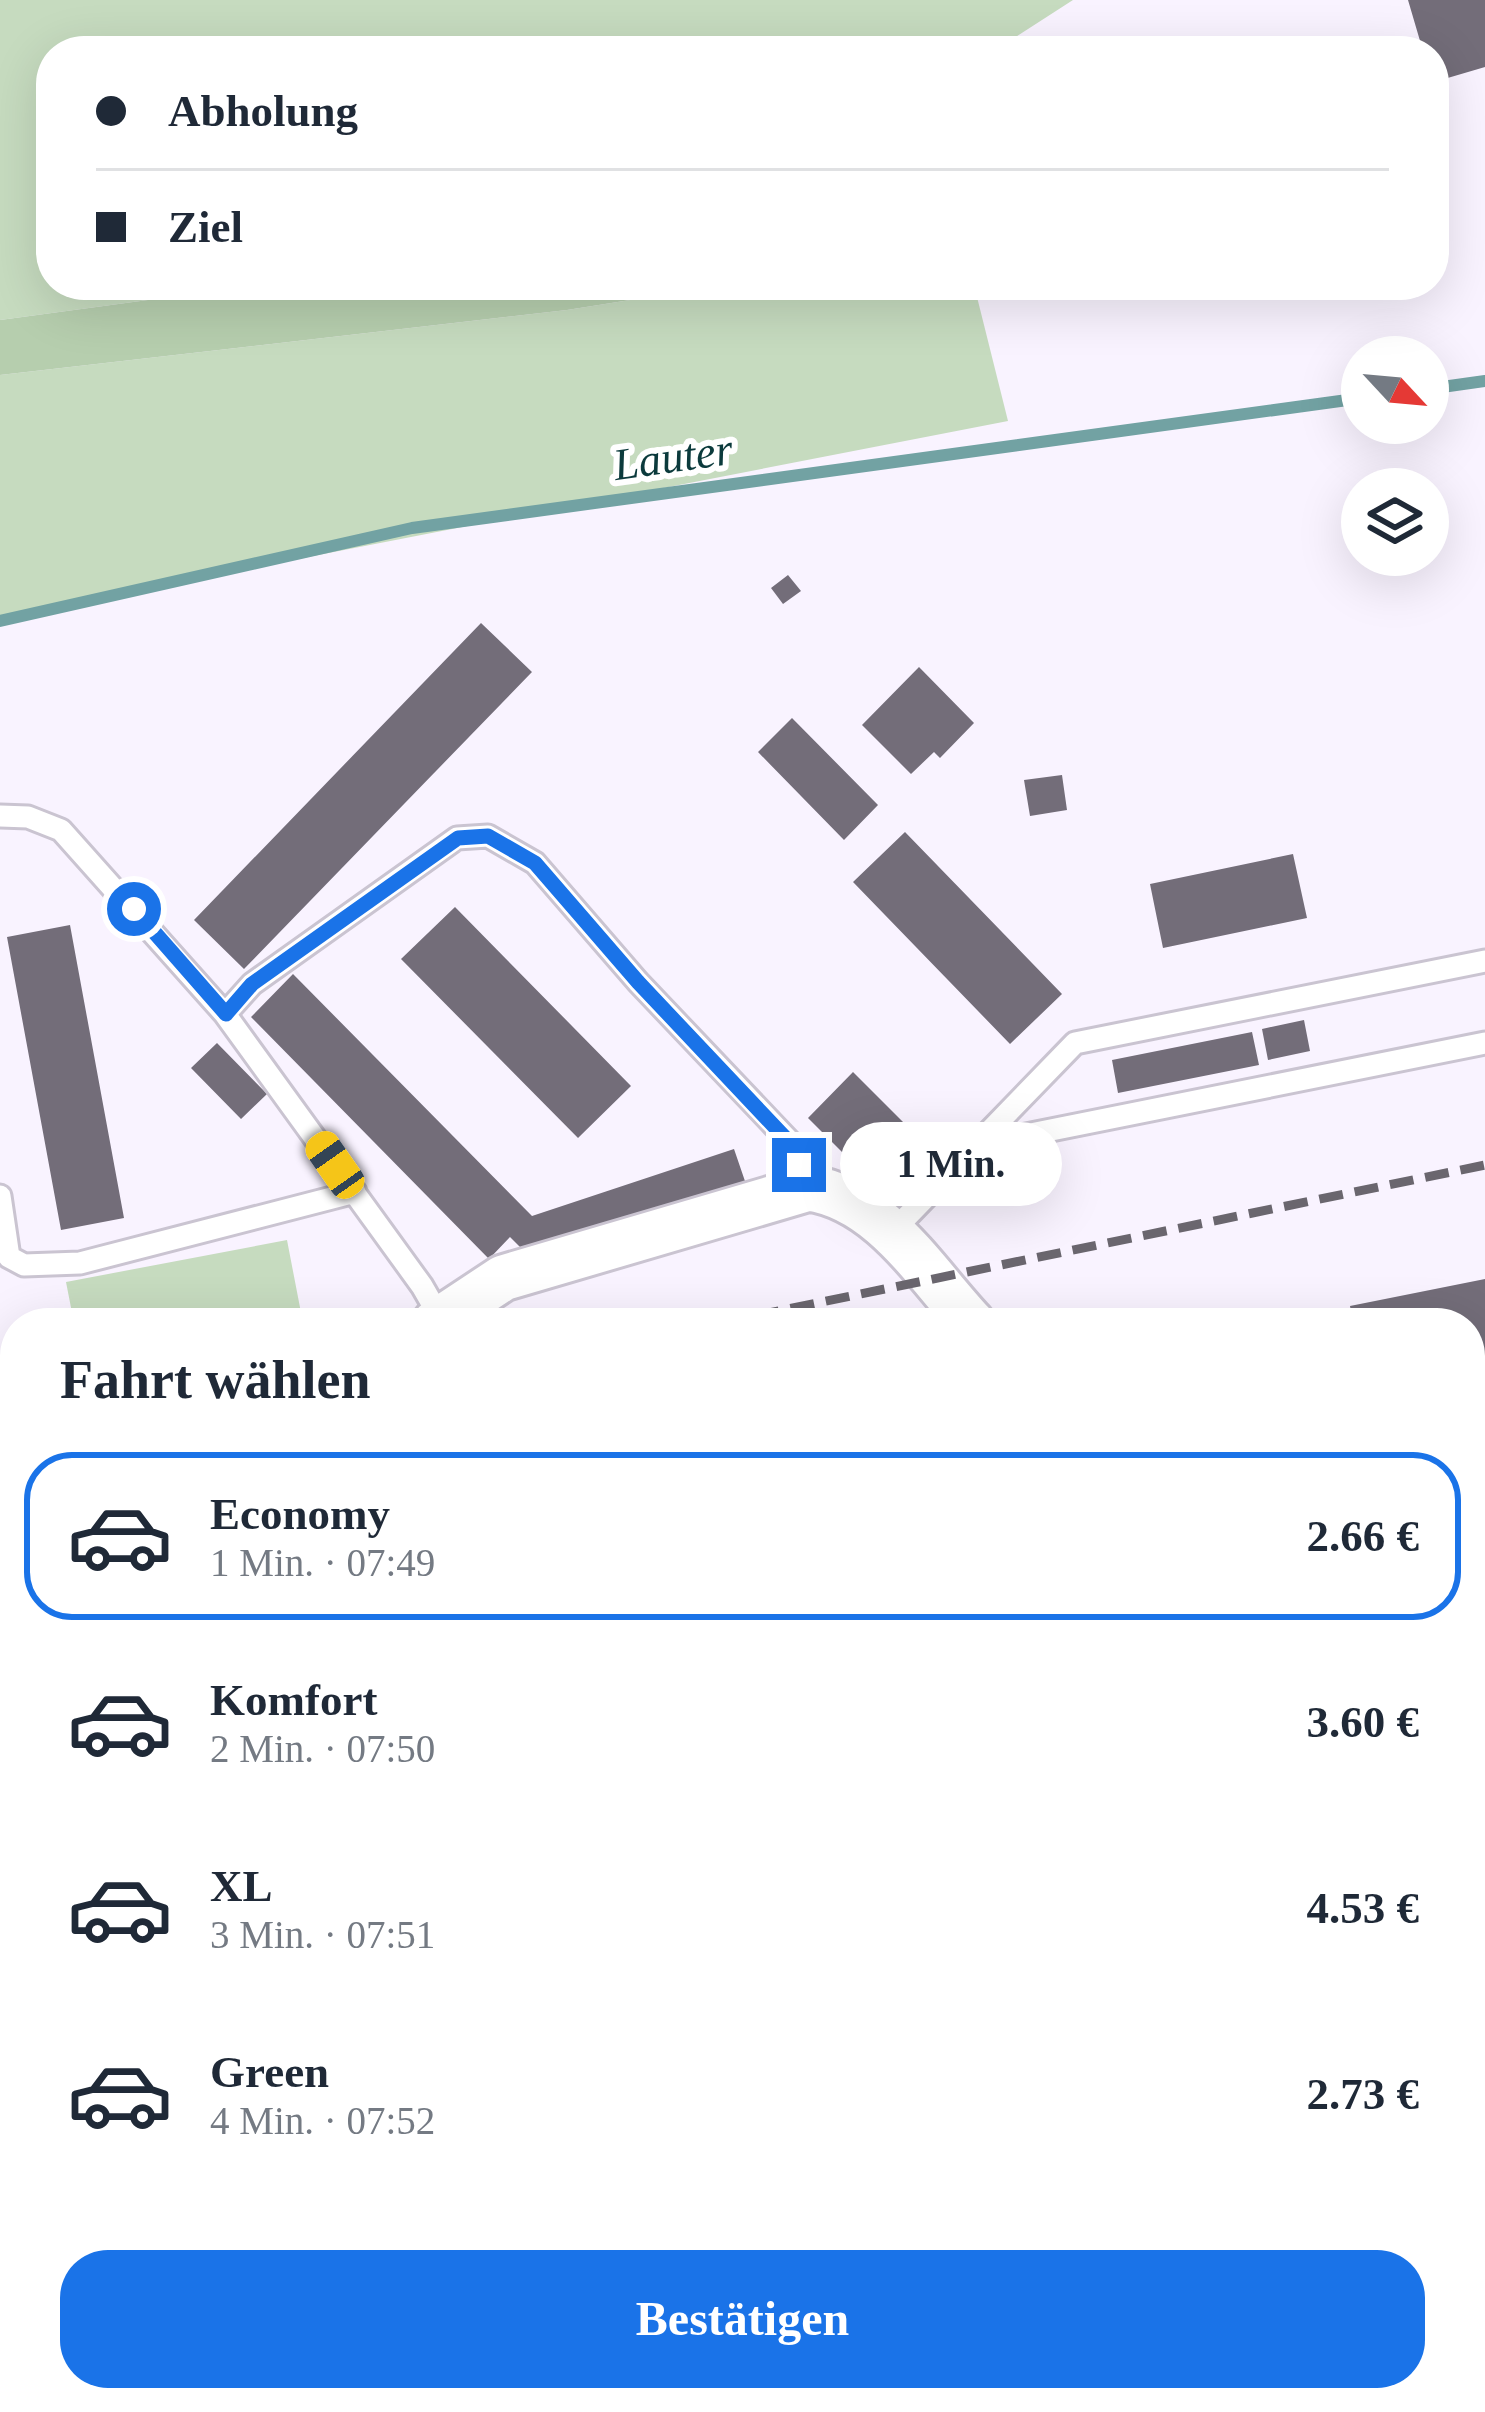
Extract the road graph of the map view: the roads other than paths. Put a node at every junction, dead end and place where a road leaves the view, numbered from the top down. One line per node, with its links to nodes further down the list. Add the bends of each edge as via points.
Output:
1 (0, 816): 3 (lane, via 61,830)
2 (1485, 961): 5 (lane, via 1076,1043)
3 (226, 1014): 6 (lane, via 252,984 458,838 488,836 535,863 789,1142); 7 (lane)
4 (1485, 1043): 5 (lane)
5 (981, 1144): 9 (lane)
6 (809, 1189): 9 (street, via 859,1205); 11 (street, via 503,1278)
7 (355, 1192): 8 (lane, via 80,1263 23,1265 9,1257); 10 (lane)
8 (0, 1196)
9 (892, 1232): 12 (street)
10 (430, 1308)
11 (458, 1308)
12 (959, 1308)

